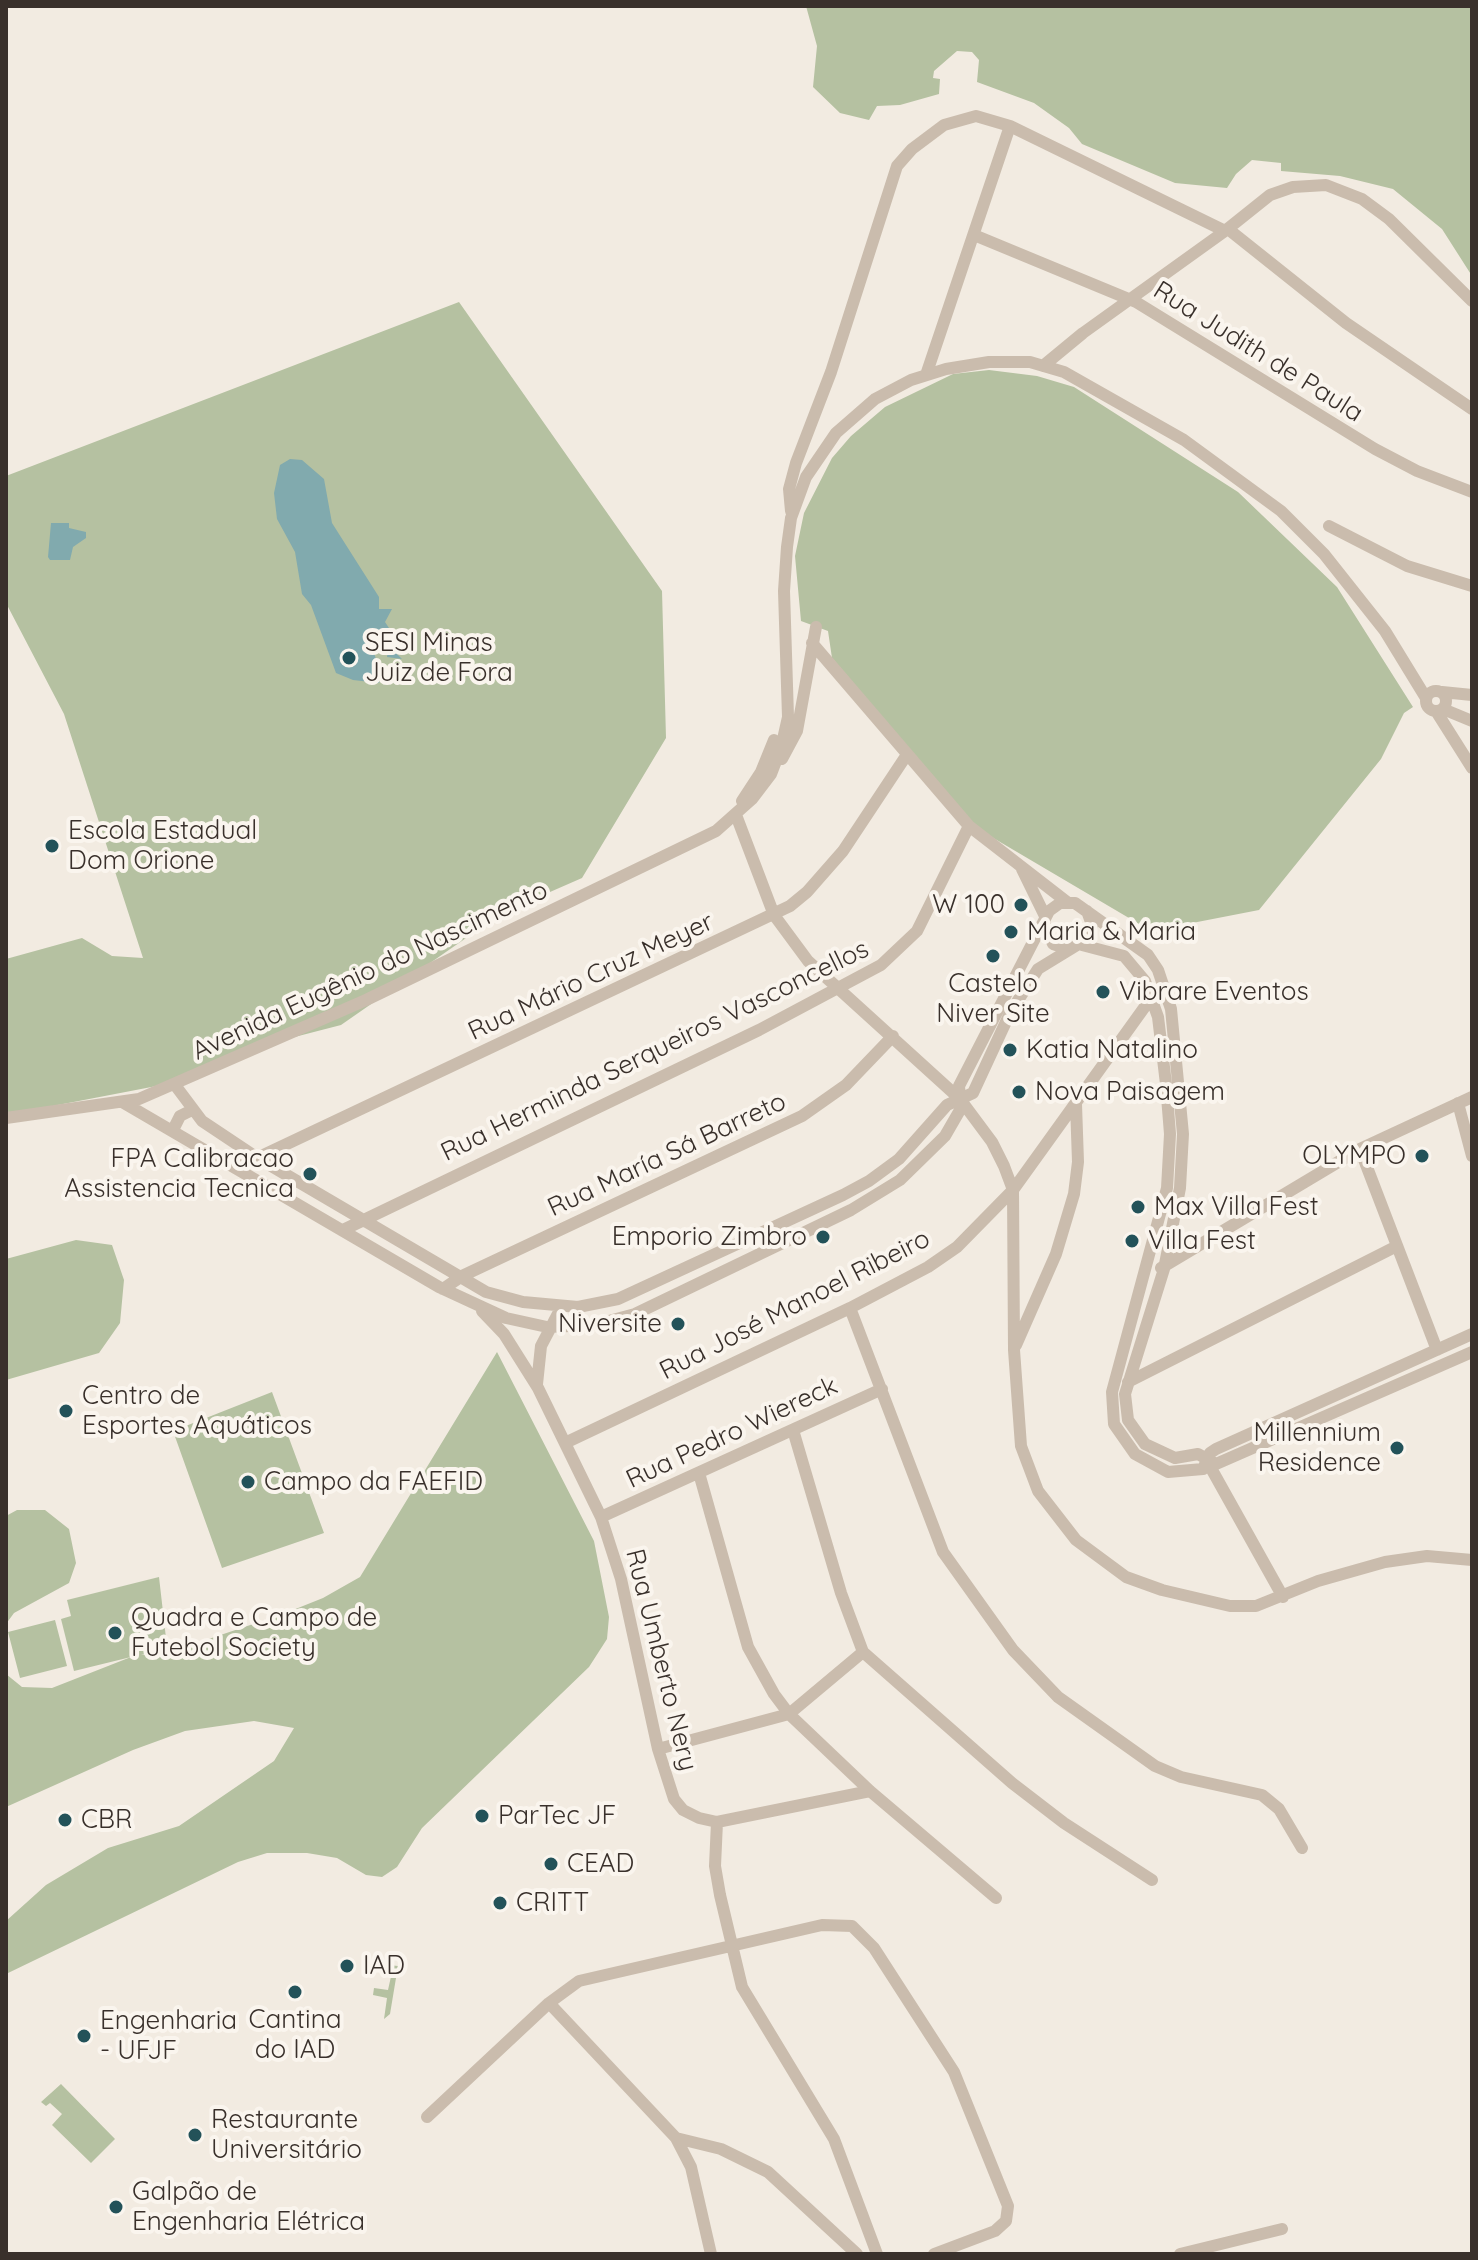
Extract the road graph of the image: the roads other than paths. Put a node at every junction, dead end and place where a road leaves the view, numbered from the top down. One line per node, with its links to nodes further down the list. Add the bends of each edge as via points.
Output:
1 (1010, 126): 2 (street); 3 (street); 10 (street, via 976,116 944,125 897,166 796,463 789,489)
2 (1227, 230): 4 (street); 5 (street, via 1270,195 1326,185 1362,199 1389,219); 8 (street, via 1346,323)
3 (974, 235): 4 (street, Rua Judith de Paula); 7 (street)
4 (1131, 300): 6 (street); 9 (street, Rua Judith de Paula, via 1375,449)
5 (1472, 301)
6 (1043, 366): 7 (street, Avenida Eugênio do Nascimento, via 989,362); 17 (street, Avenida Eugênio do Nascimento, via 1099,390 1184,440 1281,511 1353,588 1415,677)
7 (926, 375): 10 (street, Avenida Eugênio do Nascimento, via 875,399 836,433 806,477)
8 (1472, 409)
9 (1472, 492)
10 (791, 518): 15 (street, Avenida Eugênio do Nascimento, via 784,591)
11 (1329, 526): 12 (street, via 1407,566)
12 (1472, 586)
13 (816, 627): 14 (street)
14 (812, 643): 19 (street); 21 (street, via 797,731)
15 (788, 655): 21 (street, Avenida Eugênio do Nascimento, via 788,717); 22 (street, Avenida Eugênio do Nascimento, via 773,748)
16 (1472, 695): 17 (street)
17 (1438, 700): 18 (street); 20 (street, Avenida Eugênio do Nascimento)
18 (1470, 720)
19 (906, 756): 23 (street); 27 (street, Rua Mário Cruz Meyer, via 843,851 807,892)
20 (1472, 768)
21 (771, 774): 22 (street, Avenida Eugênio do Nascimento)
22 (736, 815): 27 (street); 37 (street, Avenida Eugênio do Nascimento, via 716,831 622,878)
23 (969, 826): 24 (street); 32 (street, Rua Herminda Serqueiros Vasconcellos, via 917,931 881,965)
24 (1018, 863): 25 (street); 28 (street)
25 (1067, 902): 26 (street); 28 (street, via 1053,906)
26 (1087, 911): 29 (street, via 1091,932); 31 (street, via 1148,955)
27 (774, 915): 32 (street); 48 (street, Rua Mário Cruz Meyer)
28 (1044, 920): 30 (street, via 1053,944); 35 (street)
29 (1082, 945): 30 (street); 33 (street, via 1124,956 1137,968)
30 (1068, 949): 35 (street, via 1038,969)
31 (1163, 982): 33 (street, Rua José Manoel Ribeiro); 36 (street, via 1171,1009)
32 (837, 991): 34 (street); 54 (street, Rua Herminda Serqueiros Vasconcellos)
33 (1151, 996): 36 (street); 42 (street, Rua José Manoel Ribeiro)
34 (893, 1036): 39 (street); 61 (street, Rua María Sá Barreto, via 846,1085 802,1116)
35 (991, 1036): 39 (street, via 959,1086)
36 (1172, 1083): 49 (street)
37 (175, 1085): 40 (street, Avenida Eugênio do Nascimento); 43 (street)
38 (1472, 1097): 41 (street)
39 (960, 1099): 51 (street, via 992,1142); 52 (street, via 947,1105 899,1159); 53 (street, via 960,1110 945,1136 923,1160)
40 (124, 1103): 44 (street, Avenida Eugênio do Nascimento); 45 (street)
41 (1458, 1103): 46 (street); 47 (street)
42 (1076, 1104): 51 (street, Rua José Manoel Ribeiro); 70 (street, via 1078,1162 1070,1210)
43 (195, 1113): 45 (street, via 191,1128); 48 (street)
44 (6, 1118)
45 (175, 1131): 50 (street)
46 (1360, 1149): 57 (street); 60 (street)
47 (1472, 1156)
48 (256, 1157): 50 (street, Rua Mário Cruz Meyer); 54 (street)
49 (1176, 1163): 59 (street); 60 (street)
50 (236, 1168): 55 (street)
51 (1013, 1190): 67 (street, Rua José Manoel Ribeiro, via 957,1247); 70 (street)
52 (843, 1195): 53 (street); 56 (street)
53 (851, 1210): 58 (street)
54 (365, 1219): 55 (street, Rua Herminda Serqueiros Vasconcellos); 61 (street)
55 (343, 1230): 63 (street)
56 (755, 1237): 58 (street); 62 (street)
57 (1395, 1247): 71 (street); 73 (street)
58 (762, 1253): 64 (street)
59 (1148, 1266): 60 (street); 78 (street, via 1114,1378 1114,1424 1135,1454 1159,1470 1195,1471)
60 (1164, 1269): 73 (street)
61 (462, 1276): 63 (street, Rua María Sá Barreto); 66 (street, via 486,1292)
62 (659, 1282): 64 (street); 66 (street, via 618,1299)
63 (443, 1289): 65 (street)
64 (666, 1299): 68 (street, via 594,1325)
65 (477, 1305): 68 (street, via 506,1318); 74 (street, Rua Umberto Nery, via 504,1334)
66 (562, 1306): 68 (street)
67 (850, 1308): 75 (street); 77 (street, Rua José Manoel Ribeiro)
68 (551, 1327): 74 (street, via 539,1357)
69 (1472, 1334): 71 (street)
70 (1014, 1350): 82 (street, via 1016,1410 1028,1471 1076,1540 1126,1577 1162,1590 1230,1606 1256,1606)
71 (1437, 1350): 78 (street, via 1216,1449)
72 (1472, 1352): 78 (street, via 1216,1464)
73 (1128, 1382): 78 (street, via 1128,1420 1145,1444 1175,1458 1198,1454)
74 (538, 1388): 77 (street, Rua Umberto Nery)
75 (882, 1389): 76 (street, Rua Pedro Wiereck); 88 (street, via 943,1552 1035,1676 1155,1766 1262,1795 1279,1809)
76 (793, 1430): 79 (street, Rua Pedro Wiereck); 83 (street)
77 (565, 1443): 80 (street, Rua Umberto Nery)
78 (1207, 1461): 82 (street)
79 (699, 1473): 80 (street, Rua Pedro Wiereck); 84 (street, via 748,1647)
80 (601, 1517): 85 (street, Rua Umberto Nery, via 621,1579)
81 (1472, 1560): 82 (street, via 1427,1556 1385,1562)
82 (1283, 1597)
83 (863, 1652): 84 (street); 89 (street, via 1012,1783)
84 (789, 1714): 85 (street); 86 (street)
85 (658, 1749): 87 (street, Rua Umberto Nery, via 674,1799 683,1810)
86 (870, 1791): 87 (street); 90 (street)
87 (717, 1822): 91 (street, via 715,1866)
88 (1302, 1848)
89 (1152, 1880)
90 (996, 1898)
91 (731, 1944): 92 (street, via 579,1981); 98 (street, via 750,2006 834,2139); 99 (street, via 822,1925 852,1926 874,1948 939,2046 965,2096 1008,2213 995,2231)
92 (549, 2003): 93 (street); 94 (street)
93 (427, 2117)
94 (676, 2138): 96 (street, via 691,2167); 97 (street, via 721,2149 768,2172)
95 (1282, 2229): 100 (street)
96 (711, 2254)
97 (857, 2254)
98 (877, 2254)
99 (934, 2254)
100 (1180, 2254)

